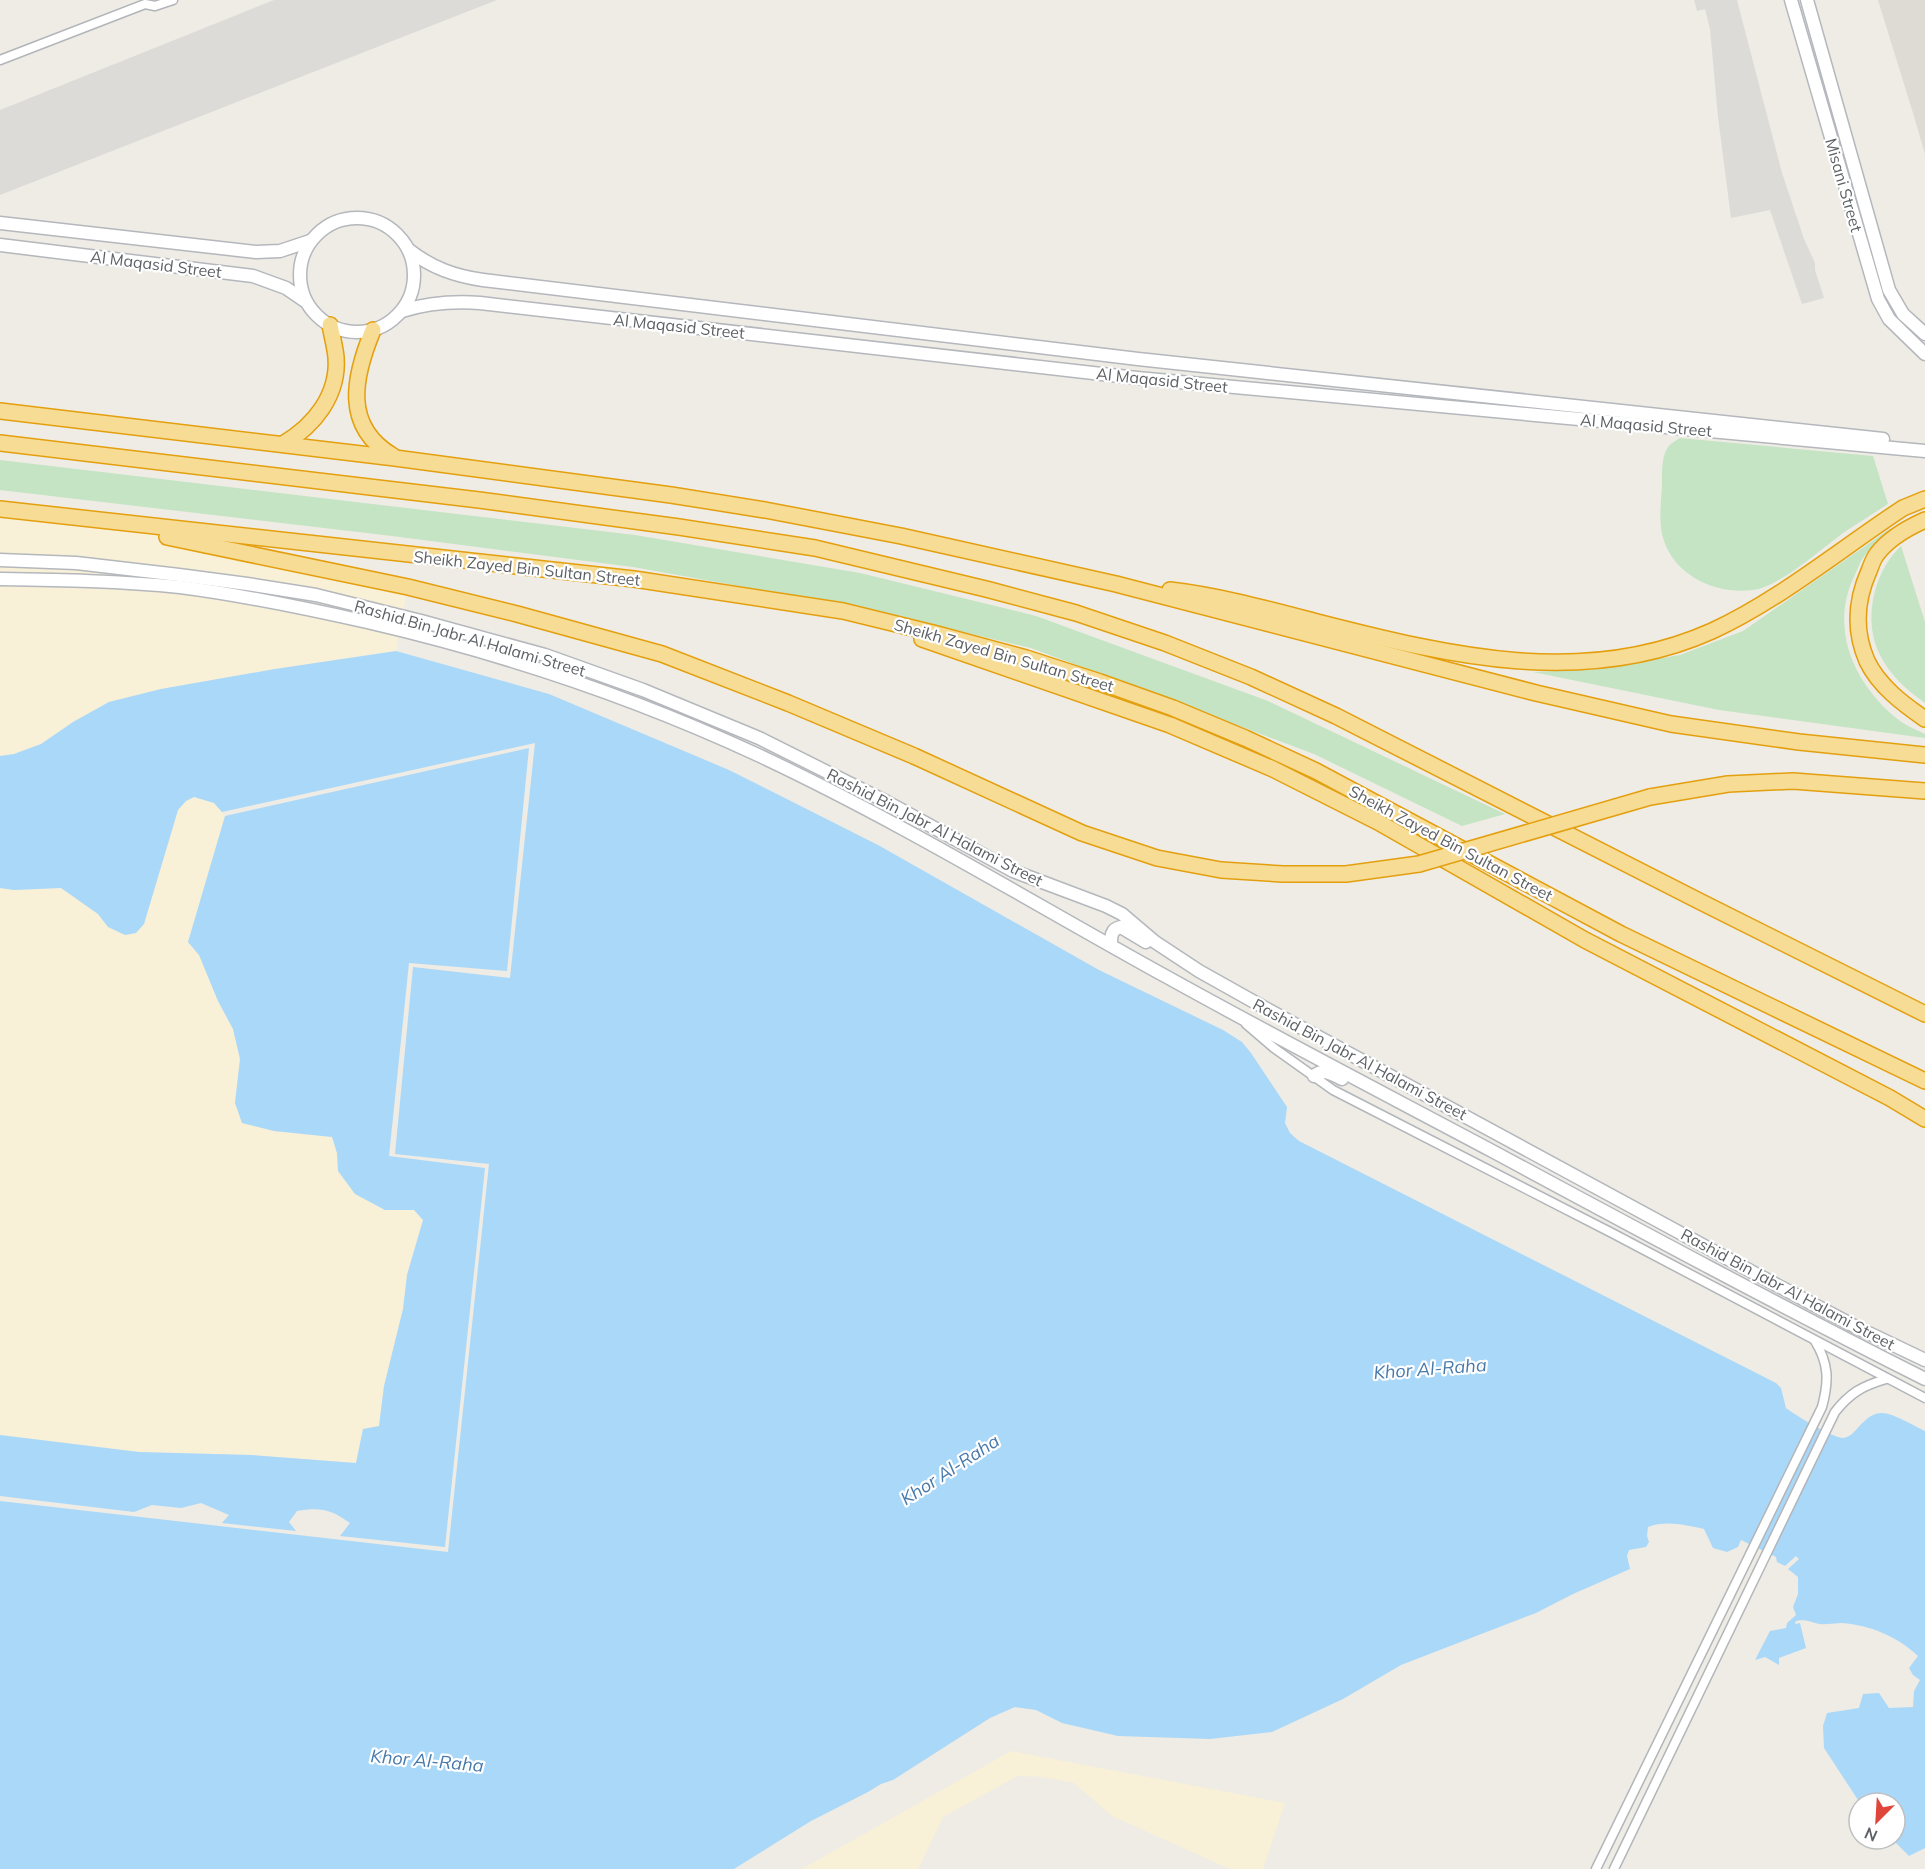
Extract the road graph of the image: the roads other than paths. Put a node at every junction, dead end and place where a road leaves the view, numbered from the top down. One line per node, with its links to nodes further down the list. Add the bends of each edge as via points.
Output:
1 (173, 0): 4 (street, via 155,6)
2 (1791, 0): 7 (street, Misani Street)
3 (1807, 0): 6 (street, Misani Street)
4 (145, 2): 5 (street)
5 (0, 60)
6 (1843, 126): 7 (street); 16 (street, Misani Street, via 1889,290 1903,314)
7 (1828, 130): 17 (street, Misani Street, via 1878,299 1889,319)
8 (0, 223): 9 (street, Al Maqasid Street, via 256,252)
9 (310, 241): 11 (street, via 333,222 362,218 390,228); 12 (street, via 299,277)
10 (0, 244): 12 (street, Al Maqasid Street, via 253,276 275,283)
11 (409, 250): 13 (street, via 413,288); 19 (street, Al Maqasid Street, via 442,270 483,280)
12 (306, 302): 14 (street)
13 (402, 311): 15 (street); 19 (street, Al Maqasid Street, via 440,302 480,303 1137,378)
14 (330, 325): 15 (street, via 347,331); 21 (highway, via 336,356 331,391 310,424)
15 (373, 330): 24 (highway, via 358,374 360,417 377,445)
16 (1925, 334)
17 (1925, 354)
18 (0, 411): 21 (highway)
19 (1820, 437): 22 (street, Al Maqasid Street)
20 (0, 443): 39 (highway, via 478,500 814,548 1076,613 1186,651 1336,716)
21 (283, 444): 24 (highway)
22 (1916, 445): 23 (street, Al Maqasid Street)
23 (1925, 451)
24 (395, 458): 31 (highway, via 765,510)
25 (1925, 499): 31 (highway, via 1903,508 1713,631 1666,649 1616,660 1494,660 1364,634 1197,593)
26 (0, 509): 27 (highway, Sheikh Zayed Bin Sultan Street)
27 (93, 520): 32 (highway, Sheikh Zayed Bin Sultan Street, via 634,579); 35 (highway, bridge, via 408,587 662,654 914,756 1082,833 1157,858 1221,870 1346,874 1419,864 1650,797 1728,784 1793,781)
28 (1925, 520): 33 (highway, via 1894,537 1875,556 1857,612 1868,661 1885,686)
29 (0, 560): 37 (street, Rashid Bin Jabr Al Halami Street, via 88,564 293,591 545,655 759,738 1013,871 1122,914)
30 (0, 579): 36 (street, Rashid Bin Jabr Al Halami Street, via 129,583 247,597 418,634 541,670 638,704 790,770 892,822)
31 (1116, 584): 34 (highway, via 1671,724)
32 (843, 611): 41 (highway, Sheikh Zayed Bin Sultan Street, via 1100,682 1245,738 1316,771 1621,934); 43 (highway, via 1159,721 1273,769 1378,822 1585,940)
33 (1925, 719)
34 (1925, 755)
35 (1925, 791)
36 (1111, 945): 37 (street, via 1112,932 1121,927 1166,956); 38 (street, Rashid Bin Jabr Al Halami Street)
37 (1179, 957): 45 (street, Rashid Bin Jabr Al Halami Street, via 1265,1008 1756,1274)
38 (1232, 1012): 40 (street); 42 (street, Rashid Bin Jabr Al Halami Street)
39 (1925, 1014)
40 (1314, 1076): 42 (street, via 1325,1072 1362,1088); 44 (street, via 1343,1095)
41 (1925, 1082)
42 (1380, 1091): 47 (street, Rashid Bin Jabr Al Halami Street)
43 (1925, 1119)
44 (1815, 1340): 46 (street); 49 (street, via 1826,1366 1828,1387 1822,1407)
45 (1925, 1360)
46 (1886, 1379): 48 (street); 50 (street, via 1847,1397 1835,1412)
47 (1925, 1379)
48 (1925, 1398)
49 (1596, 1869)
50 (1614, 1869)

